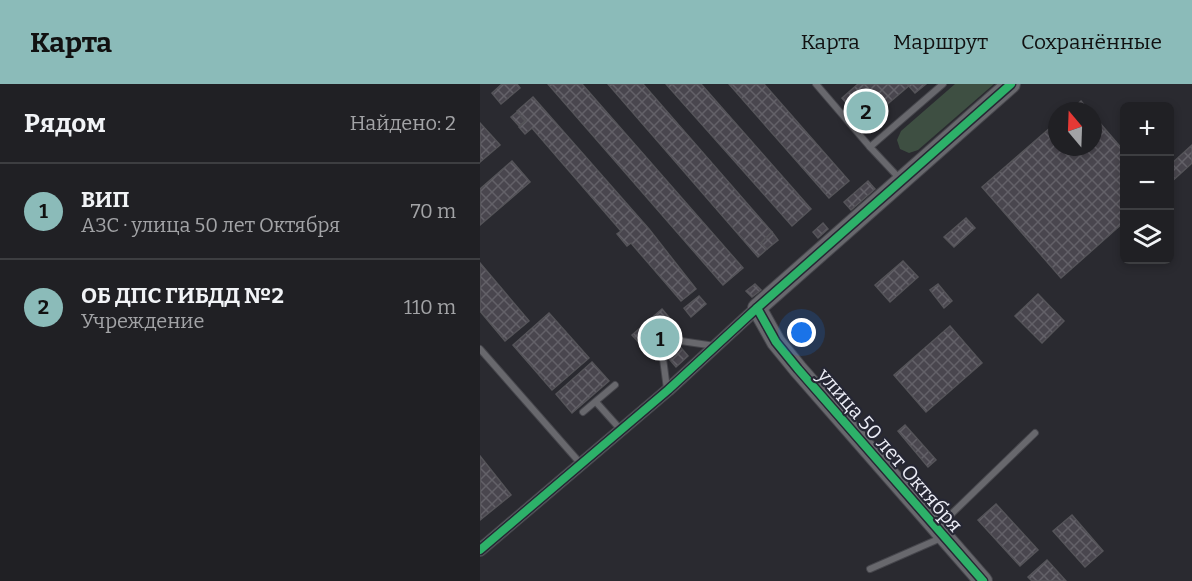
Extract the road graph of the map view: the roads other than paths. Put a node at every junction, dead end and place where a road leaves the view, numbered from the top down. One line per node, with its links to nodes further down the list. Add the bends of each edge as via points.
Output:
1 (816, 84): 4 (lane)
2 (943, 84): 4 (lane)
3 (1011, 84): 5 (street)
4 (870, 147): 5 (lane)
5 (901, 180): 6 (street)
6 (757, 308): 8 (street); 18 (street, улица 50 лет Октября, via 776,342)
7 (674, 340): 8 (lane)
8 (715, 346): 12 (street)
9 (480, 349): 17 (lane)
10 (662, 351): 12 (lane)
11 (615, 385): 13 (lane)
12 (668, 390): 15 (street)
13 (596, 402): 14 (lane); 15 (lane)
14 (584, 412)
15 (621, 429): 17 (street)
16 (1035, 433): 18 (lane)
17 (581, 464): 19 (street)
18 (940, 533): 20 (lane); 21 (street, улица 50 лет Октября)
19 (480, 550)
20 (870, 569)
21 (981, 581)

